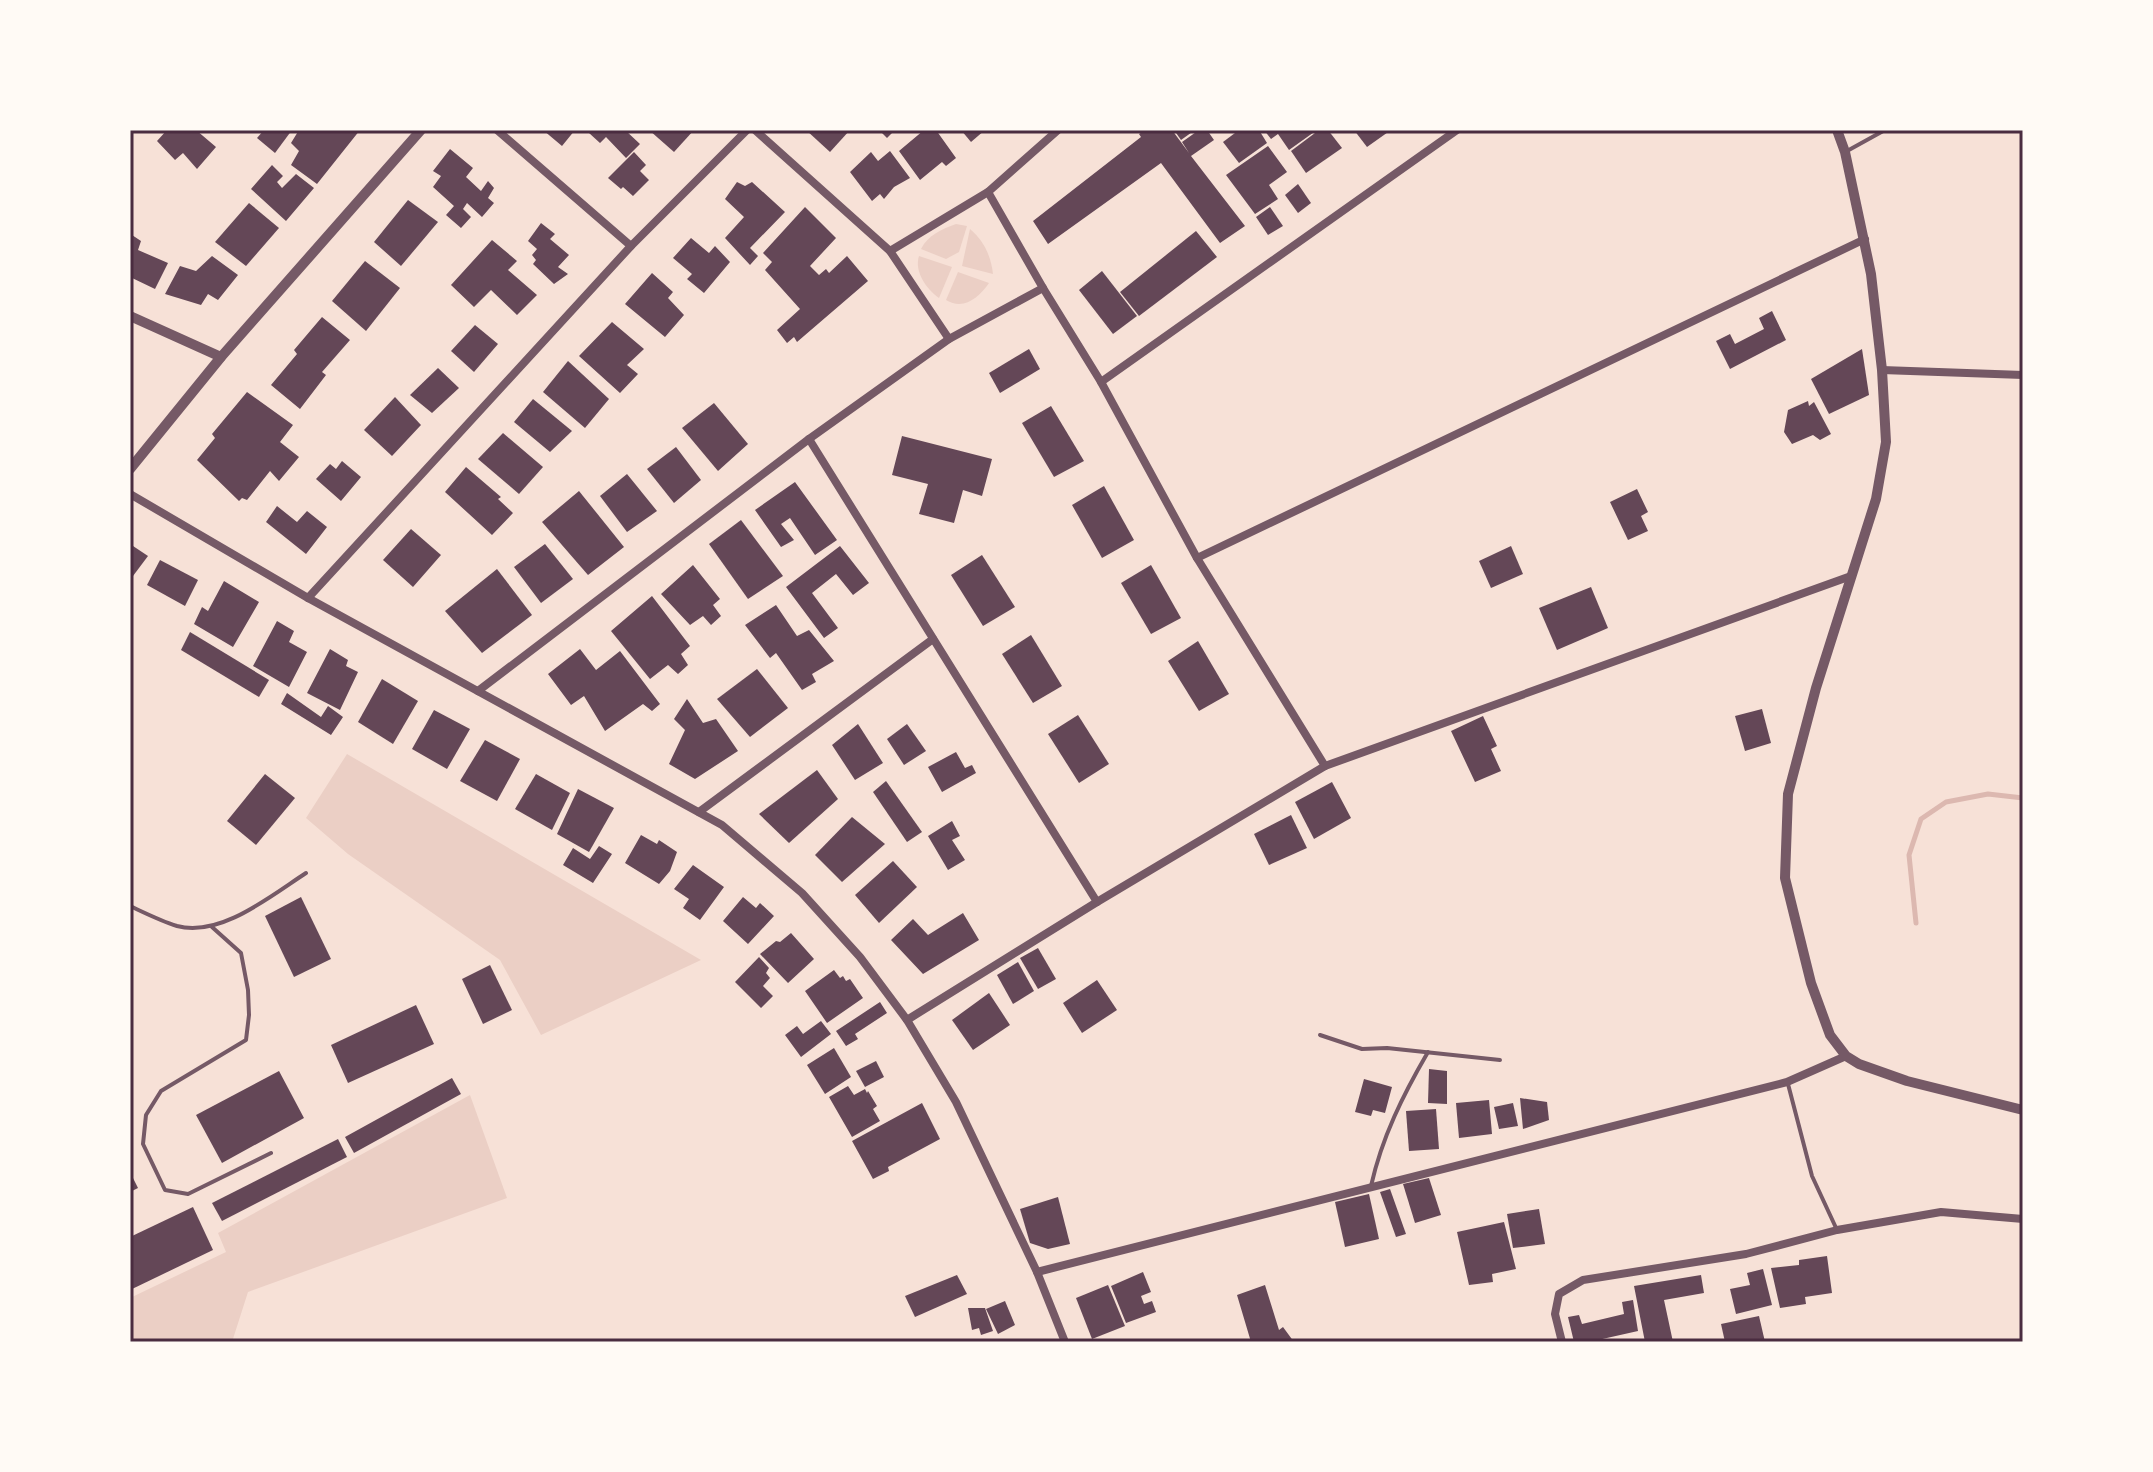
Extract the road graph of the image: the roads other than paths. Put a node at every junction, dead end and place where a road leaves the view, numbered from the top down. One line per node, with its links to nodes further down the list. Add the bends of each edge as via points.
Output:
1 (421, 130): 17 (street)
2 (497, 130): 12 (street)
3 (747, 130): 12 (street)
4 (755, 130): 13 (street)
5 (1058, 130): 10 (street)
6 (1457, 130): 20 (street)
7 (1837, 130): 9 (street)
8 (1885, 130): 9 (lane)
9 (1845, 152): 11 (street)
10 (988, 192): 13 (street); 14 (street)
11 (1865, 239): 18 (street); 24 (street)
12 (631, 246): 26 (street)
13 (890, 251): 16 (street)
14 (1043, 288): 16 (street); 20 (street)
15 (130, 316): 17 (street)
16 (949, 339): 21 (street)
17 (221, 357): 22 (street)
18 (1882, 370): 19 (street); 25 (street, via 1886,442 1876,499)
19 (2023, 375)
20 (1101, 382): 24 (street)
21 (809, 439): 27 (street); 28 (street)
22 (130, 469)
23 (130, 494): 26 (street)
24 (1197, 558): 29 (street)
25 (1851, 576): 29 (street); 38 (street, via 1788,794 1785,878 1811,983 1830,1035)
26 (308, 598): 28 (street)
27 (933, 639): 30 (street); 32 (street)
28 (478, 691): 30 (street)
29 (1325, 766): 32 (street)
30 (699, 812): 35 (street, via 802,893)
31 (306, 873): 34 (lane, via 250,910)
32 (1097, 902): 35 (street)
33 (130, 906): 34 (lane, via 179,927)
34 (212, 927): 42 (lane, via 241,953 248,990 246,1040 161,1091 146,1115 143,1144 165,1190 188,1194)
35 (907, 1020): 46 (street, via 956,1102)
36 (1320, 1035): 37 (lane, via 1362,1049)
37 (1428, 1052): 39 (lane); 43 (lane, via 1389,1126)
38 (1846, 1056): 40 (street); 41 (street, via 1907,1081)
39 (1500, 1060)
40 (1787, 1082): 43 (street); 45 (lane, via 1812,1176)
41 (2023, 1110)
42 (271, 1153)
43 (1371, 1186): 46 (street)
44 (2023, 1219): 45 (street, via 1941,1212)
45 (1837, 1230): 48 (street, via 1746,1254 1583,1280 1559,1294 1555,1314)
46 (1037, 1272): 47 (street)
47 (1065, 1342)
48 (1562, 1342)

